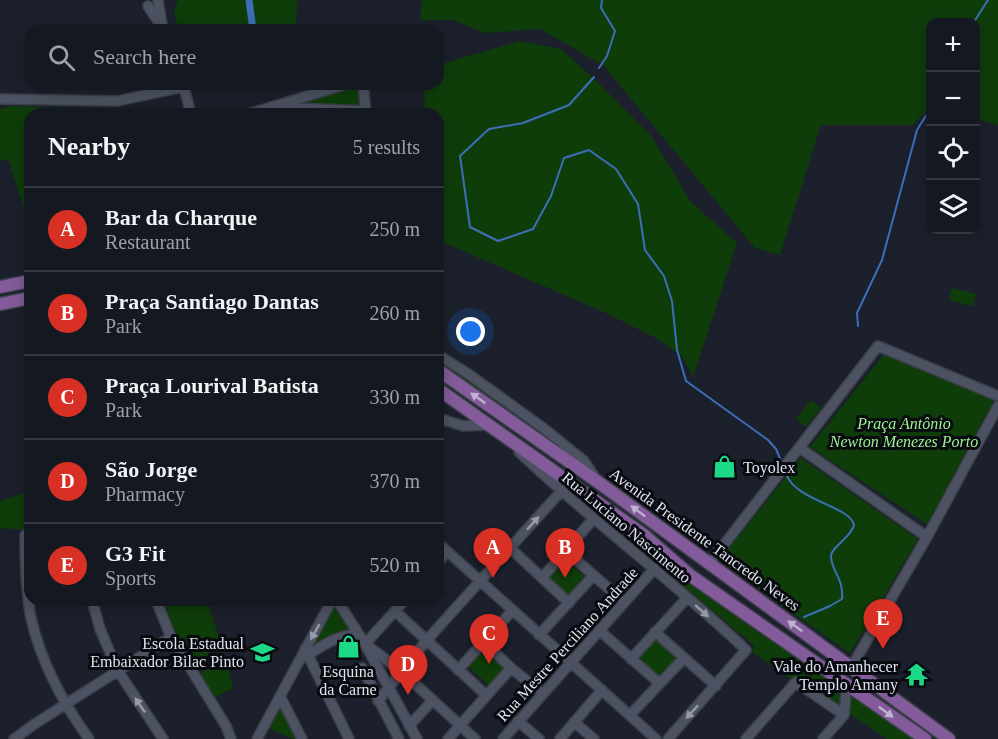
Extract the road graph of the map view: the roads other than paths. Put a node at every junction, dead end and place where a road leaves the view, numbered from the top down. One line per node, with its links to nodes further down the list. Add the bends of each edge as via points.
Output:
1 (158, 0): 2 (street, via 152,6); 4 (street)
2 (144, 2): 3 (street)
3 (159, 24)
4 (161, 24)
5 (165, 90): 9 (street, via 117,101)
6 (184, 90): 10 (street)
7 (331, 90): 11 (street)
8 (364, 90): 12 (street)
9 (0, 99)
10 (188, 108)
11 (281, 108)
12 (366, 108)
13 (24, 282): 14 (main road)
14 (0, 287)
15 (24, 299): 16 (main road)
16 (0, 304)
17 (444, 359): 26 (street, via 567,447 588,464)
18 (444, 374): 26 (main road, Avenida Presidente Tancredo Neves, one-way to 18)
19 (444, 393): 23 (main road, Avenida Presidente Tancredo Neves)
20 (998, 396): 24 (street, via 878,346)
21 (998, 406): 29 (street)
22 (444, 420): 23 (street, via 463,426)
23 (490, 424): 25 (main road, Avenida Presidente Tancredo Neves); 27 (street, Rua Luciano Nascimento)
24 (800, 448): 29 (street); 35 (street)
25 (570, 482): 27 (street); 70 (main road, Avenida Presidente Tancredo Neves, via 644,535 691,576)
26 (598, 482): 35 (main road, Avenida Presidente Tancredo Neves, one-way to 26)
27 (561, 492): 28 (street, Rua Luciano Nascimento); 30 (street, one-way to 27)
28 (594, 518): 32 (street); 36 (street, Rua Luciano Nascimento)
29 (927, 537): 63 (street)
30 (510, 548): 38 (street); 39 (street)
31 (444, 549): 33 (street)
32 (566, 551): 37 (street); 38 (street)
33 (447, 552): 34 (street); 39 (street)
34 (444, 555)
35 (709, 564): 63 (main road, Avenida Presidente Tancredo Neves, one-way to 35)
36 (655, 568): 40 (street, Rua Luciano Nascimento); 41 (street, Rua Mestre Perciliano Andrade)
37 (593, 576): 41 (street); 42 (street)
38 (542, 578): 42 (street)
39 (480, 582): 50 (street); 56 (street)
40 (687, 597): 52 (street); 71 (street, Rua Luciano Nascimento, one-way to 71, via 746,651)
41 (624, 602): 51 (street, Rua Mestre Perciliano Andrade)
42 (569, 603): 54 (street)
43 (30, 606): 79 (street, via 41,650)
44 (94, 606): 67 (street)
45 (158, 606): 55 (street)
46 (329, 606): 59 (street, one-way to 59)
47 (344, 606): 53 (street)
48 (400, 606): 49 (street)
49 (395, 611): 56 (street); 58 (street)
50 (512, 612): 54 (street); 57 (street)
51 (599, 630): 61 (street); 62 (street, Rua Mestre Perciliano Andrade)
52 (655, 632): 60 (street); 61 (street)
53 (358, 634): 58 (street); 59 (street)
54 (539, 635): 62 (street)
55 (171, 637): 67 (street); 90 (street)
56 (426, 641): 66 (street); 68 (street)
57 (484, 642): 65 (street); 66 (street)
58 (365, 644): 68 (street); 72 (street)
59 (307, 652): 76 (street); 93 (street)
60 (684, 658): 69 (street); 71 (street)
61 (632, 659): 69 (street)
62 (570, 663): 73 (street); 74 (street, Rua Mestre Perciliano Andrade)
63 (849, 664): 70 (main road); 106 (main road, Avenida Presidente Tancredo Neves)
64 (362, 668): 78 (street)
65 (511, 668): 74 (street); 75 (street)
66 (459, 670): 75 (street)
67 (118, 671): 79 (street); 89 (street, one-way to 67)
68 (401, 671): 72 (street); 77 (street)
69 (659, 683): 80 (street)
70 (849, 685): 81 (street); 86 (main road, Avenida Presidente Tancredo Neves, one-way to 86)
71 (716, 686): 103 (street, one-way to 103)
72 (388, 688): 78 (street); 85 (street)
73 (602, 690): 80 (street); 83 (street)
74 (543, 694): 82 (street, Rua Mestre Perciliano Andrade)
75 (486, 695): 84 (street)
76 (280, 696): 91 (street); 92 (street)
77 (434, 700): 84 (street); 85 (street)
78 (378, 701): 94 (street)
79 (65, 705): 87 (street); 88 (street)
80 (630, 715): 102 (street)
81 (844, 715): 104 (street, via 796,682); 105 (street)
82 (519, 721): 98 (street, Rua Mestre Perciliano Andrade); 99 (street)
83 (574, 722): 100 (street); 101 (street)
84 (459, 725): 96 (street); 97 (street)
85 (409, 726): 95 (street)
86 (922, 738)
87 (14, 739)
88 (88, 739)
89 (163, 739)
90 (231, 739)
91 (256, 739)
92 (302, 739)
93 (349, 739)
94 (399, 739)
95 (417, 739)
96 (448, 739)
97 (475, 739)
98 (503, 739)
99 (539, 739)
100 (560, 739)
101 (594, 739)
102 (656, 739)
103 (668, 739)
104 (746, 739)
105 (823, 739)
106 (949, 739)

